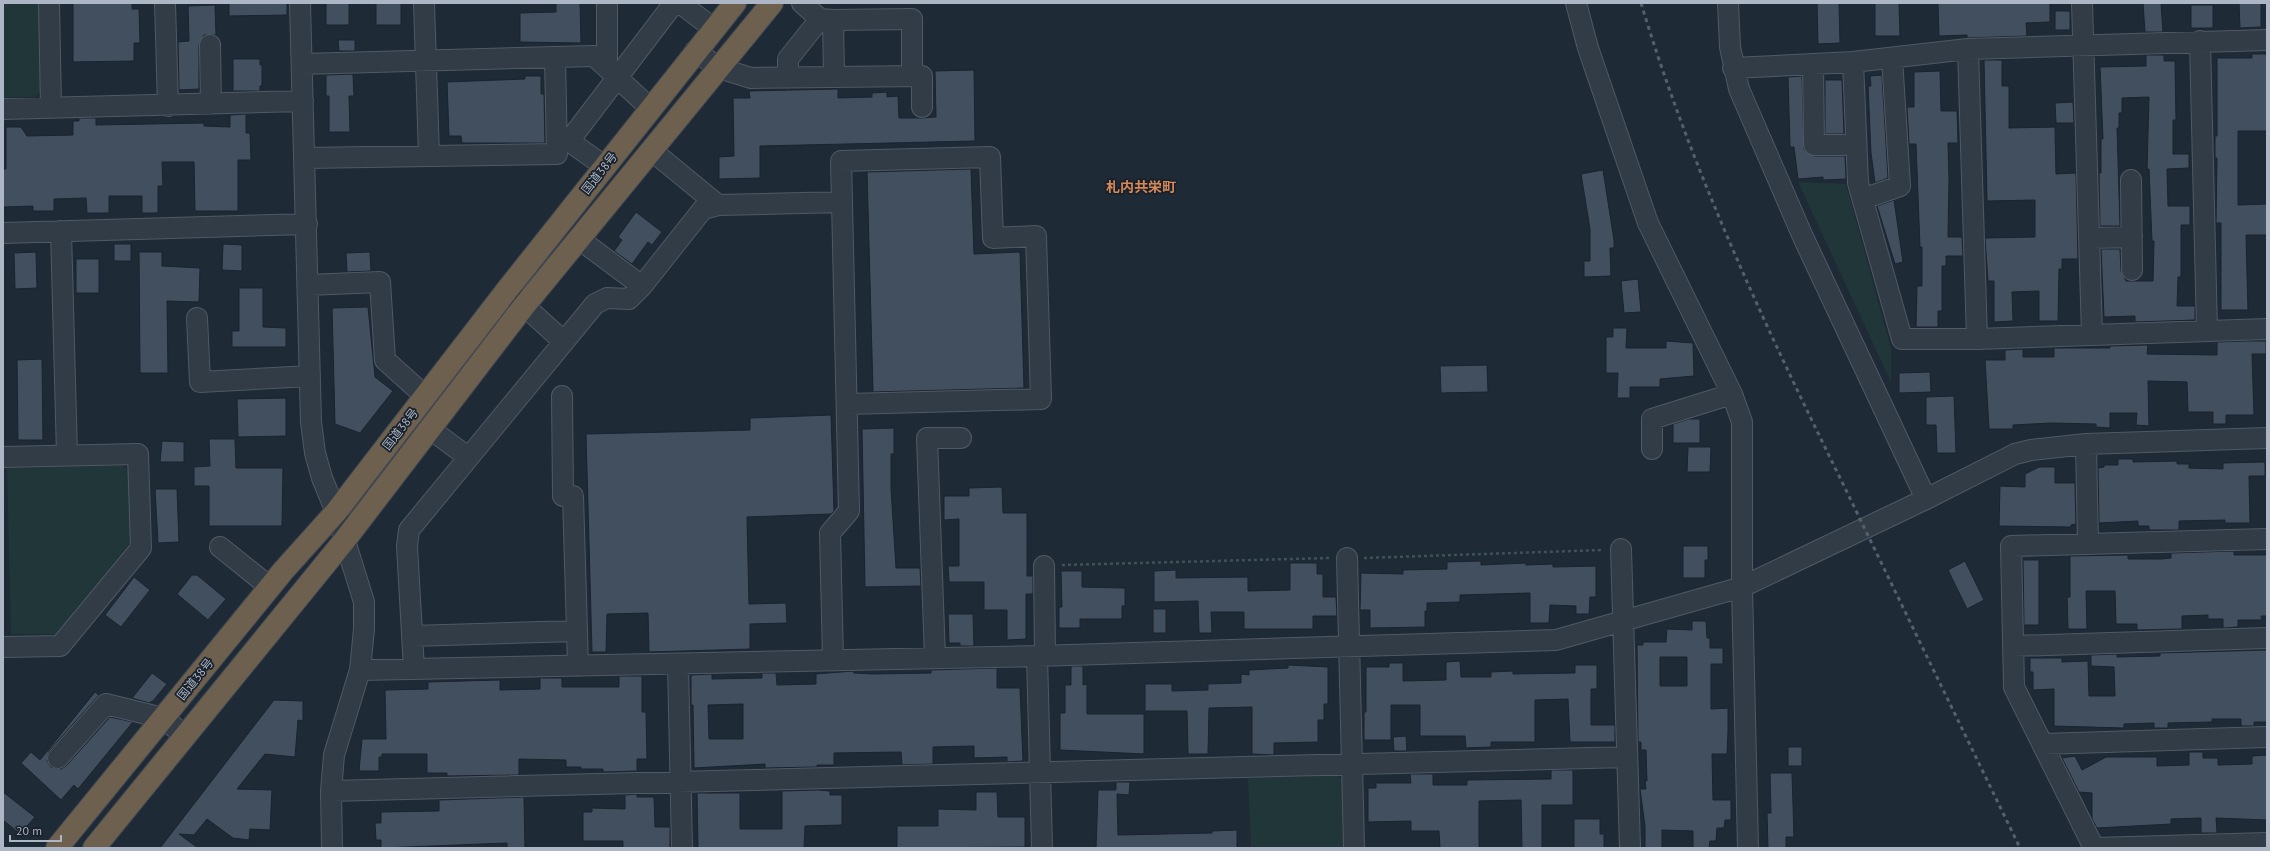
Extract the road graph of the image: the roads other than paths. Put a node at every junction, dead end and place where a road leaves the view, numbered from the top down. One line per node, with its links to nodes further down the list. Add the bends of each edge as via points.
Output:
1 (49, 3): 38 (street)
2 (165, 3): 36 (street)
3 (300, 3): 26 (street)
4 (424, 3): 24 (street)
5 (607, 3): 30 (street)
6 (674, 3): 30 (street)
7 (680, 3): 15 (street)
8 (735, 3): 15 (highway, 国道38号)
9 (772, 3): 28 (highway, 国道38号)
10 (802, 3): 14 (street)
11 (1576, 3): 69 (street, via 1588,48 1648,223)
12 (1728, 3): 29 (street)
13 (2082, 3): 19 (street)
14 (827, 19): 31 (street, via 912,19); 32 (street); 33 (street, via 788,59)
15 (714, 29): 21 (highway, 国道38号)
16 (2267, 40): 17 (street)
17 (2200, 41): 19 (street); 64 (street)
18 (210, 45): 35 (street)
19 (2083, 46): 20 (street); 55 (street)
20 (1968, 49): 23 (street); 66 (street)
21 (695, 51): 28 (street); 39 (highway, 国道38号)
22 (555, 57): 24 (street); 30 (street, via 594,56); 41 (street)
23 (1892, 58): 25 (street); 48 (street, via 1900,186)
24 (426, 60): 26 (street); 44 (street)
25 (1852, 62): 27 (street); 42 (street)
26 (302, 64): 34 (street)
27 (1813, 64): 29 (street); 42 (street, via 1814,145)
28 (718, 68): 33 (street, via 751,78); 43 (highway, 国道38号)
29 (1733, 68): 81 (street, via 1739,89 1803,238)
30 (612, 73): 39 (street); 41 (street)
31 (912, 76): 32 (street); 37 (street, via 922,76)
32 (834, 77): 33 (street)
33 (788, 78)
34 (303, 101): 35 (street); 45 (street)
35 (211, 104): 36 (street)
36 (168, 106): 38 (street)
37 (922, 107)
38 (51, 108): 40 (street)
39 (650, 108): 46 (highway, 国道38号)
40 (3, 109)
41 (564, 141): 44 (street, via 557,154); 46 (street)
42 (1856, 145): 48 (street, via 1858,183)
43 (651, 150): 50 (street); 56 (highway, 国道38号)
44 (429, 156): 45 (street)
45 (304, 158): 51 (street)
46 (604, 166): 60 (highway, 国道38号)
47 (2131, 180): 54 (street)
48 (1863, 199): 66 (street, via 1902,339)
49 (842, 202): 50 (street); 72 (street); 72 (street, via 841,161 990,156 993,238 1036,236 1040,399)
50 (718, 205): 59 (street, via 703,209)
51 (306, 224): 52 (street); 58 (street)
52 (61, 231): 53 (street); 78 (street)
53 (3, 233)
54 (2132, 237): 55 (street); 57 (street)
55 (2089, 238): 65 (street)
56 (578, 240): 59 (street); 61 (highway, 国道38号)
57 (2132, 270)
58 (308, 285): 68 (street); 70 (street, via 380,282 385,360)
59 (642, 286): 67 (street, via 629,299 607,298 595,304)
60 (507, 290): 61 (street); 70 (highway, 国道38号)
61 (524, 306): 67 (street); 73 (highway, 国道38号)
62 (197, 318): 68 (street, via 200,382)
63 (2267, 329): 64 (street)
64 (2208, 331): 65 (street)
65 (2092, 335): 66 (street)
66 (1977, 339)
67 (564, 342): 80 (street)
68 (310, 376): 82 (street, via 315,453)
69 (1732, 394): 77 (street, via 1652,419); 91 (street, via 1742,422)
70 (425, 396): 82 (highway, 国道38号)
71 (562, 396): 93 (street, via 563,496 573,496)
72 (847, 404): 102 (street, via 849,511 830,533)
73 (430, 429): 80 (street); 84 (highway, 国道38号)
74 (962, 438): 101 (street, via 928,438)
75 (2267, 438): 76 (street)
76 (2086, 444): 81 (street, via 2015,454); 85 (street)
77 (1652, 449)
78 (67, 455): 79 (street); 98 (street, via 138,454 141,548 60,646)
79 (3, 457)
80 (468, 457): 95 (street, via 409,530 407,546)
81 (1926, 499): 91 (street)
82 (336, 512): 84 (street); 90 (highway, 国道38号)
83 (2267, 538): 85 (street)
84 (344, 541): 107 (street, via 364,602); 109 (highway, 国道38号)
85 (2088, 544): 97 (street, via 2011,546)
86 (220, 547): 90 (street)
87 (1621, 549): 92 (street)
88 (1346, 558): 99 (street)
89 (1044, 566): 100 (street)
90 (270, 587): 108 (highway, 国道38号)
91 (1742, 588): 92 (street); 126 (street)
92 (1623, 621): 99 (street, via 1556,640); 112 (street)
93 (577, 631): 94 (street); 104 (street)
94 (492, 634): 95 (street); 105 (street)
95 (412, 636): 106 (street)
96 (2267, 638): 97 (street)
97 (2013, 646): 111 (street, via 2014,687)
98 (3, 647)
99 (1348, 648): 100 (street); 114 (street)
100 (1041, 656): 101 (street); 115 (street)
101 (935, 658): 102 (street)
102 (833, 660): 103 (street)
103 (678, 664): 104 (street); 116 (street)
104 (578, 666): 105 (street)
105 (493, 667): 106 (street)
106 (414, 669): 107 (street)
107 (360, 670): 117 (street, via 334,755)
108 (163, 718): 109 (street); 113 (street, via 106,704); 119 (highway, 国道38号)
109 (185, 736): 120 (highway, 国道38号)
110 (2267, 737): 111 (street)
111 (2042, 744): 118 (street, via 2094,848)
112 (1627, 757): 114 (street); 125 (street)
113 (58, 758)
114 (1351, 765): 115 (street); 124 (street)
115 (1040, 773): 116 (street); 123 (street)
116 (680, 782): 117 (street); 122 (street)
117 (331, 791): 121 (street)
118 (2267, 843)
119 (57, 848)
120 (94, 848)
121 (332, 848)
122 (682, 848)
123 (1042, 848)
124 (1354, 848)
125 (1630, 848)
126 (1748, 848)

